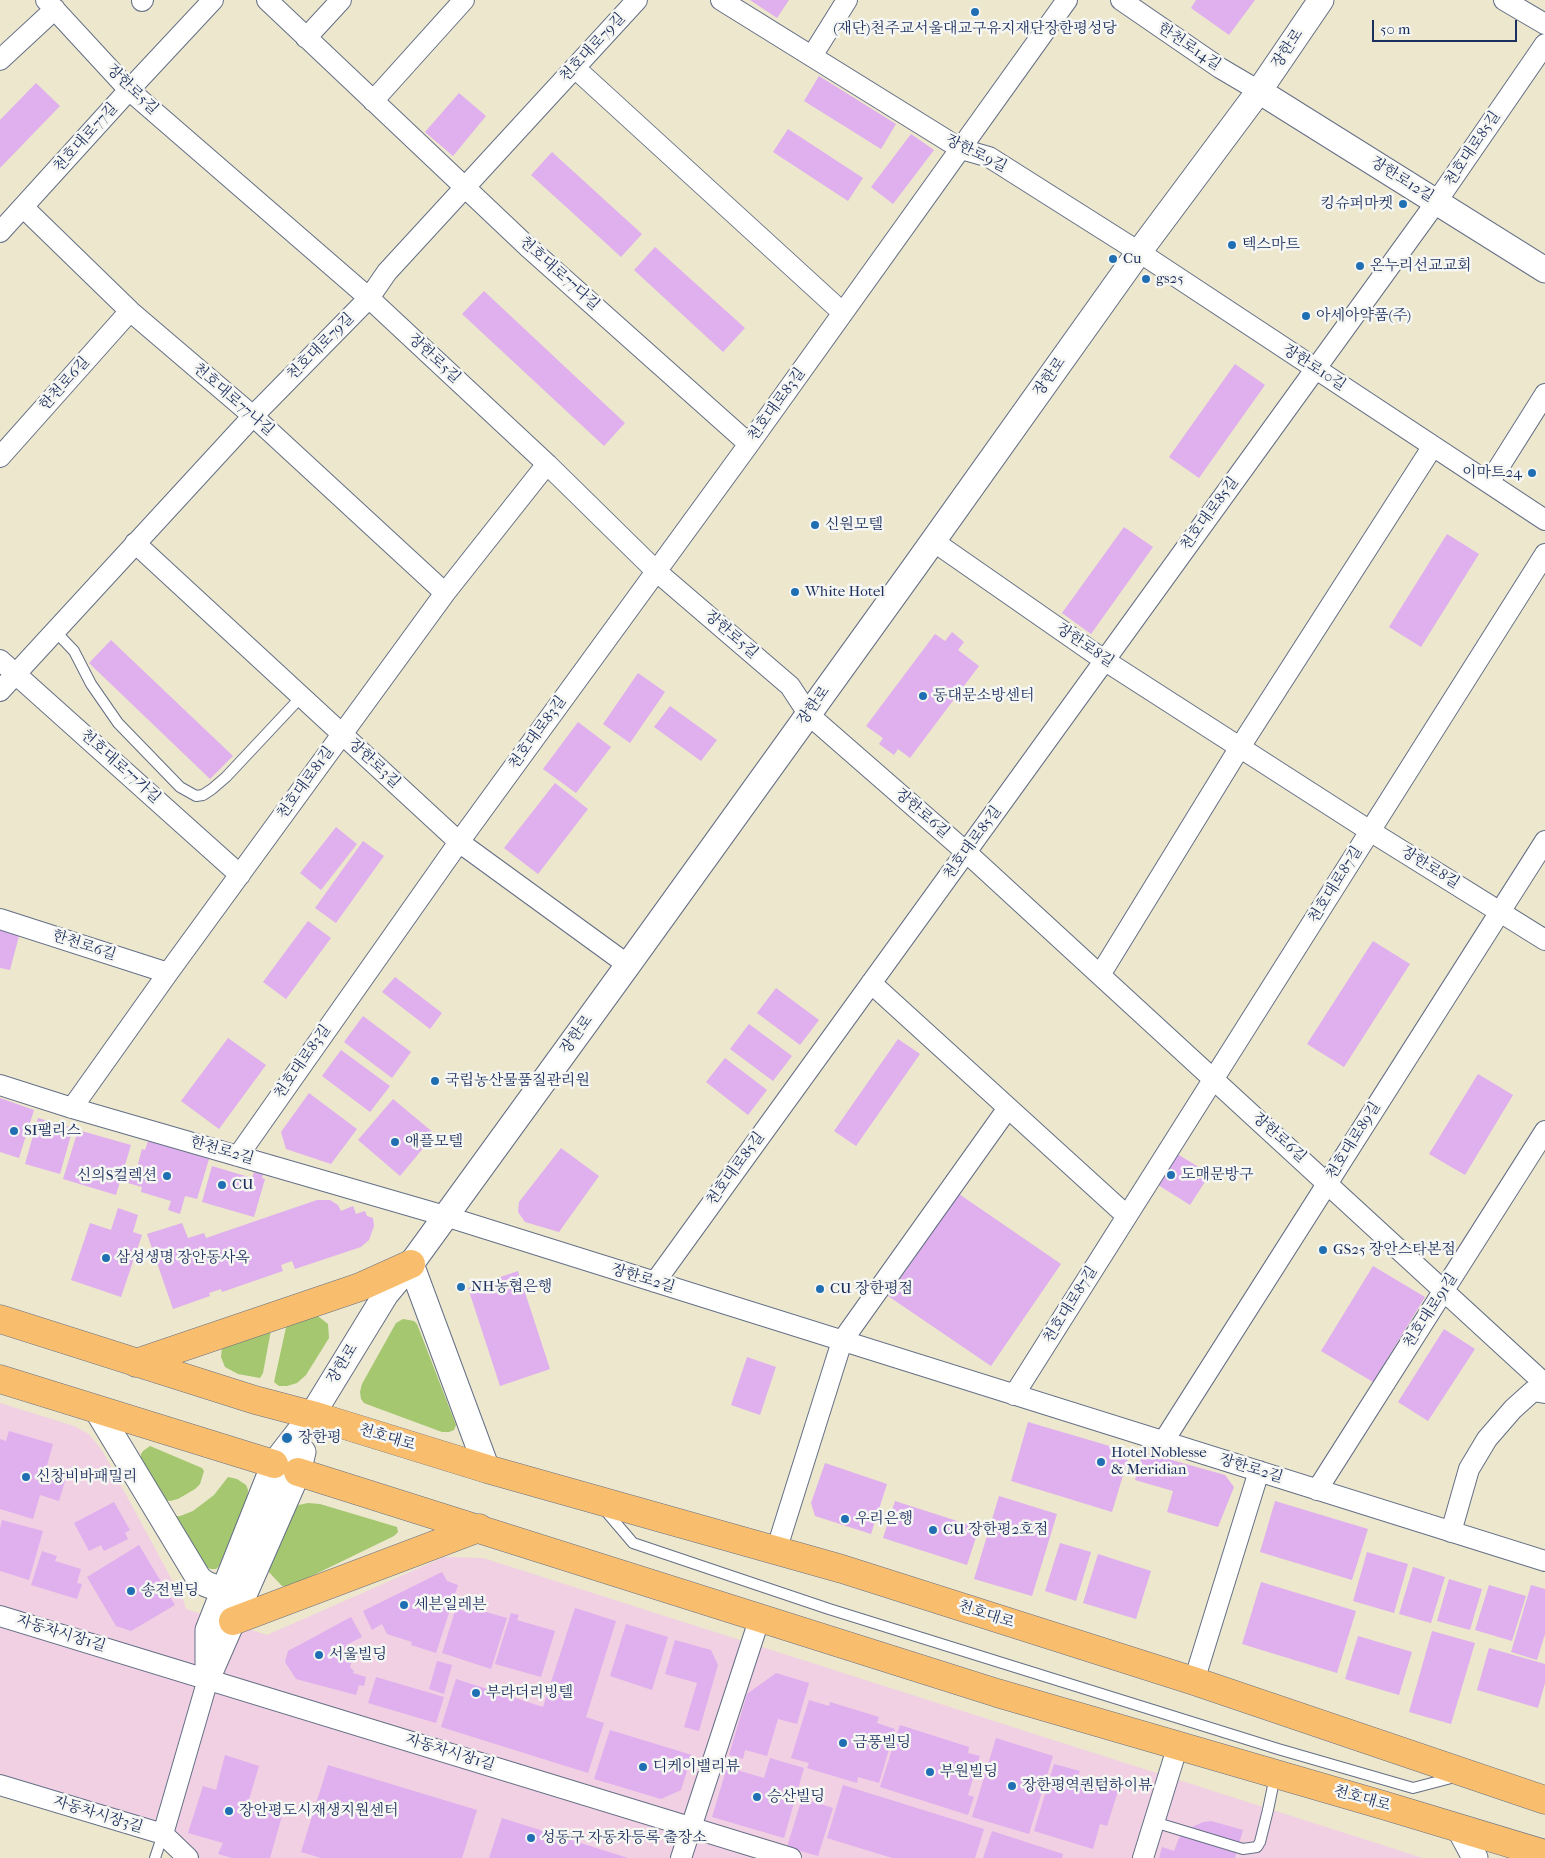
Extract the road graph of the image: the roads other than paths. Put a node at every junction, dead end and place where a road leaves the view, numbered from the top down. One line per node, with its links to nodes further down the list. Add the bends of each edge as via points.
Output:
1 (214, 0): 19 (street, 천호대로77길)
2 (267, 0): 14 (street, 천호대로77다길)
3 (341, 0): 14 (street)
4 (464, 0): 21 (street)
5 (637, 0): 18 (street, 천호대로79길)
6 (721, 0): 16 (street, 장한로9길)
7 (847, 0): 16 (street)
8 (1067, 0): 22 (street, 천호대로83길)
9 (1121, 0): 20 (street, 한천로14길)
10 (1321, 0): 20 (street, 장한로)
11 (1504, 0): 13 (street)
12 (51, 4): 17 (street, 장한로5길); 19 (street, 장한로5길)
13 (1545, 24)
14 (306, 38): 21 (street, 천호대로77다길)
15 (1545, 44): 24 (street, 천호대로85길)
16 (812, 56): 22 (street, 장한로9길)
17 (0, 60)
18 (575, 68): 23 (street, 천호대로79길); 31 (street)
19 (129, 90): 25 (street, 천호대로77길); 29 (street, 장한로5길)
20 (1259, 91): 24 (street, 장한로12길); 27 (street, 장한로)
21 (373, 101): 23 (street, 천호대로77다길)
22 (961, 150): 27 (street, 장한로9길, via 990,158); 31 (street, 천호대로83길)
23 (464, 187): 29 (street, 천호대로79길, via 387,272); 35 (street, 천호대로77다길)
24 (1437, 201): 28 (street, 장한로12길); 32 (street, 천호대로85길)
25 (23, 208): 26 (street, 천호대로77길); 30 (street, 천호대로77나길)
26 (0, 232)
27 (1139, 252): 32 (street, 장한로10길); 41 (street, 장한로)
28 (1545, 270)
29 (369, 298): 34 (street, 천호대로79길); 38 (street, 장한로5길)
30 (130, 312): 34 (street, 천호대로77나길); 37 (street, 한천로6길)
31 (843, 313): 35 (street, 천호대로83길)
32 (1315, 369): 36 (street, 장한로10길); 48 (street, 천호대로85길)
33 (1545, 394): 39 (street)
34 (253, 416): 42 (street, 천호대로79길); 45 (street, 천호대로77나길)
35 (749, 444): 44 (street, 천호대로83길)
36 (1433, 446): 39 (street, 장한로10길); 54 (street)
37 (0, 457)
38 (547, 464): 44 (street, 장한로5길); 45 (street, 천호대로81길)
39 (1490, 483): 40 (street, 장한로10길)
40 (1545, 520)
41 (933, 541): 48 (street, 장한로8길); 52 (street, 장한로)
42 (136, 543): 46 (street, 천호대로79길); 51 (street, 장한로3길)
43 (1545, 554): 55 (street, 천호대로87길)
44 (656, 571): 52 (street, 장한로5길, via 790,686); 57 (street, 천호대로83길)
45 (445, 593): 53 (street, 천호대로81길)
46 (55, 631): 49 (street, 천호대로79길); 51 (lane, via 74,651 91,684 118,723 180,787 196,796 203,795 226,777)
47 (0, 660): 49 (street, 천호대로77가길)
48 (1104, 660): 54 (street, 장한로8길); 58 (street, 천호대로85길)
49 (16, 674): 50 (street, 천호대로79길); 59 (street, 천호대로77가길)
50 (0, 691)
51 (301, 697): 53 (street, 장한로3길)
52 (808, 714): 58 (street, 장한로6길); 63 (street, 장한로)
53 (342, 734): 57 (street, 장한로3길); 59 (street, 천호대로81길)
54 (1240, 747): 55 (street, 장한로8길); 65 (street)
55 (1370, 831): 60 (street, 장한로8길); 67 (street, 천호대로87길)
56 (1545, 841): 60 (street, 천호대로89길)
57 (459, 842): 63 (street, 장한로3길); 72 (street, 천호대로83길)
58 (966, 852): 65 (street, 장한로6길); 66 (street, 천호대로85길)
59 (240, 875): 64 (street, 천호대로81길)
60 (1500, 912): 62 (street, 장한로8길); 73 (street, 천호대로89길)
61 (0, 919): 64 (street, 한천로6길)
62 (1545, 940)
63 (628, 965): 74 (street, 장한로)
64 (168, 973): 69 (street, 천호대로81길)
65 (1100, 976): 67 (street, 장한로6길)
66 (871, 983): 70 (street); 77 (street, 천호대로85길)
67 (1214, 1079): 73 (street, 장한로6길); 75 (street, 천호대로87길)
68 (0, 1085): 69 (street, 한천로2길)
69 (72, 1108): 72 (street, 한천로2길)
70 (1008, 1108): 75 (street); 80 (street)
71 (1545, 1131): 78 (street, 천호대로91길)
72 (238, 1156): 74 (street, 한천로2길)
73 (1328, 1183): 78 (street, 장한로6길); 88 (street, 천호대로89길)
74 (445, 1216): 76 (street, 장한로); 77 (street, 장한로2길)
75 (1127, 1216): 85 (street, 천호대로87길)
76 (411, 1264): 81 (main road, via 360,1288); 87 (street, 장한로, via 386,1294); 90 (street)
77 (655, 1282): 80 (street, 장한로2길)
78 (1444, 1291): 83 (street, 장한로6길); 92 (street, 천호대로91길)
79 (0, 1319): 81 (main road, 천호대로)
80 (842, 1341): 85 (street, 장한로2길); 96 (street)
81 (136, 1363): 87 (main road, 천호대로)
82 (0, 1379): 86 (main road, 천호대로)
83 (1545, 1384)
84 (1545, 1393): 95 (street, via 1533,1391 1487,1439 1469,1469)
85 (1014, 1395): 88 (street, 장한로2길)
86 (97, 1410): 89 (main road, 천호대로); 98 (street, via 199,1579)
87 (312, 1415): 89 (street, 장한로); 90 (main road, 천호대로)
88 (1163, 1442): 91 (street, 장한로2길)
89 (286, 1468): 94 (main road, 천호대로, via 349,1484); 98 (street, 장한로)
90 (487, 1469): 93 (main road, 천호대로)
91 (1259, 1472): 92 (street, 장한로2길); 102 (street)
92 (1316, 1490): 95 (street, 장한로2길)
93 (597, 1500): 96 (main road, 천호대로); 105 (lane, via 633,1543 829,1609 1278,1750 1413,1788)
94 (479, 1528): 98 (main road); 99 (main road, 천호대로)
95 (1451, 1532): 97 (street, 장한로2길)
96 (776, 1551): 102 (main road, 천호대로)
97 (1545, 1561)
98 (228, 1606): 101 (street, 장한로)
99 (762, 1610): 103 (main road, 천호대로); 109 (street)
100 (0, 1616): 101 (street, 자동차시장1길)
101 (208, 1679): 109 (street, 자동차시장1길); 111 (street)
102 (1194, 1681): 105 (main road, 천호대로)
103 (1178, 1745): 104 (main road, 천호대로); 108 (street)
104 (1275, 1774): 108 (lane, via 1257,1847 1243,1849); 110 (main road, 천호대로)
105 (1468, 1774): 107 (main road, 천호대로)
106 (0, 1785): 111 (street, 자동차시장3길)
107 (1545, 1799)
108 (1154, 1822): 117 (street)
109 (692, 1827): 115 (street); 116 (street, 자동차시장1길)
110 (1459, 1828): 112 (main road, 천호대로); 118 (street)
111 (163, 1834): 113 (lane); 114 (street, 자동차시장3길)
112 (1545, 1854)
113 (155, 1858)
114 (188, 1858)
115 (681, 1858)
116 (791, 1858)
117 (1143, 1858)
118 (1474, 1858)

